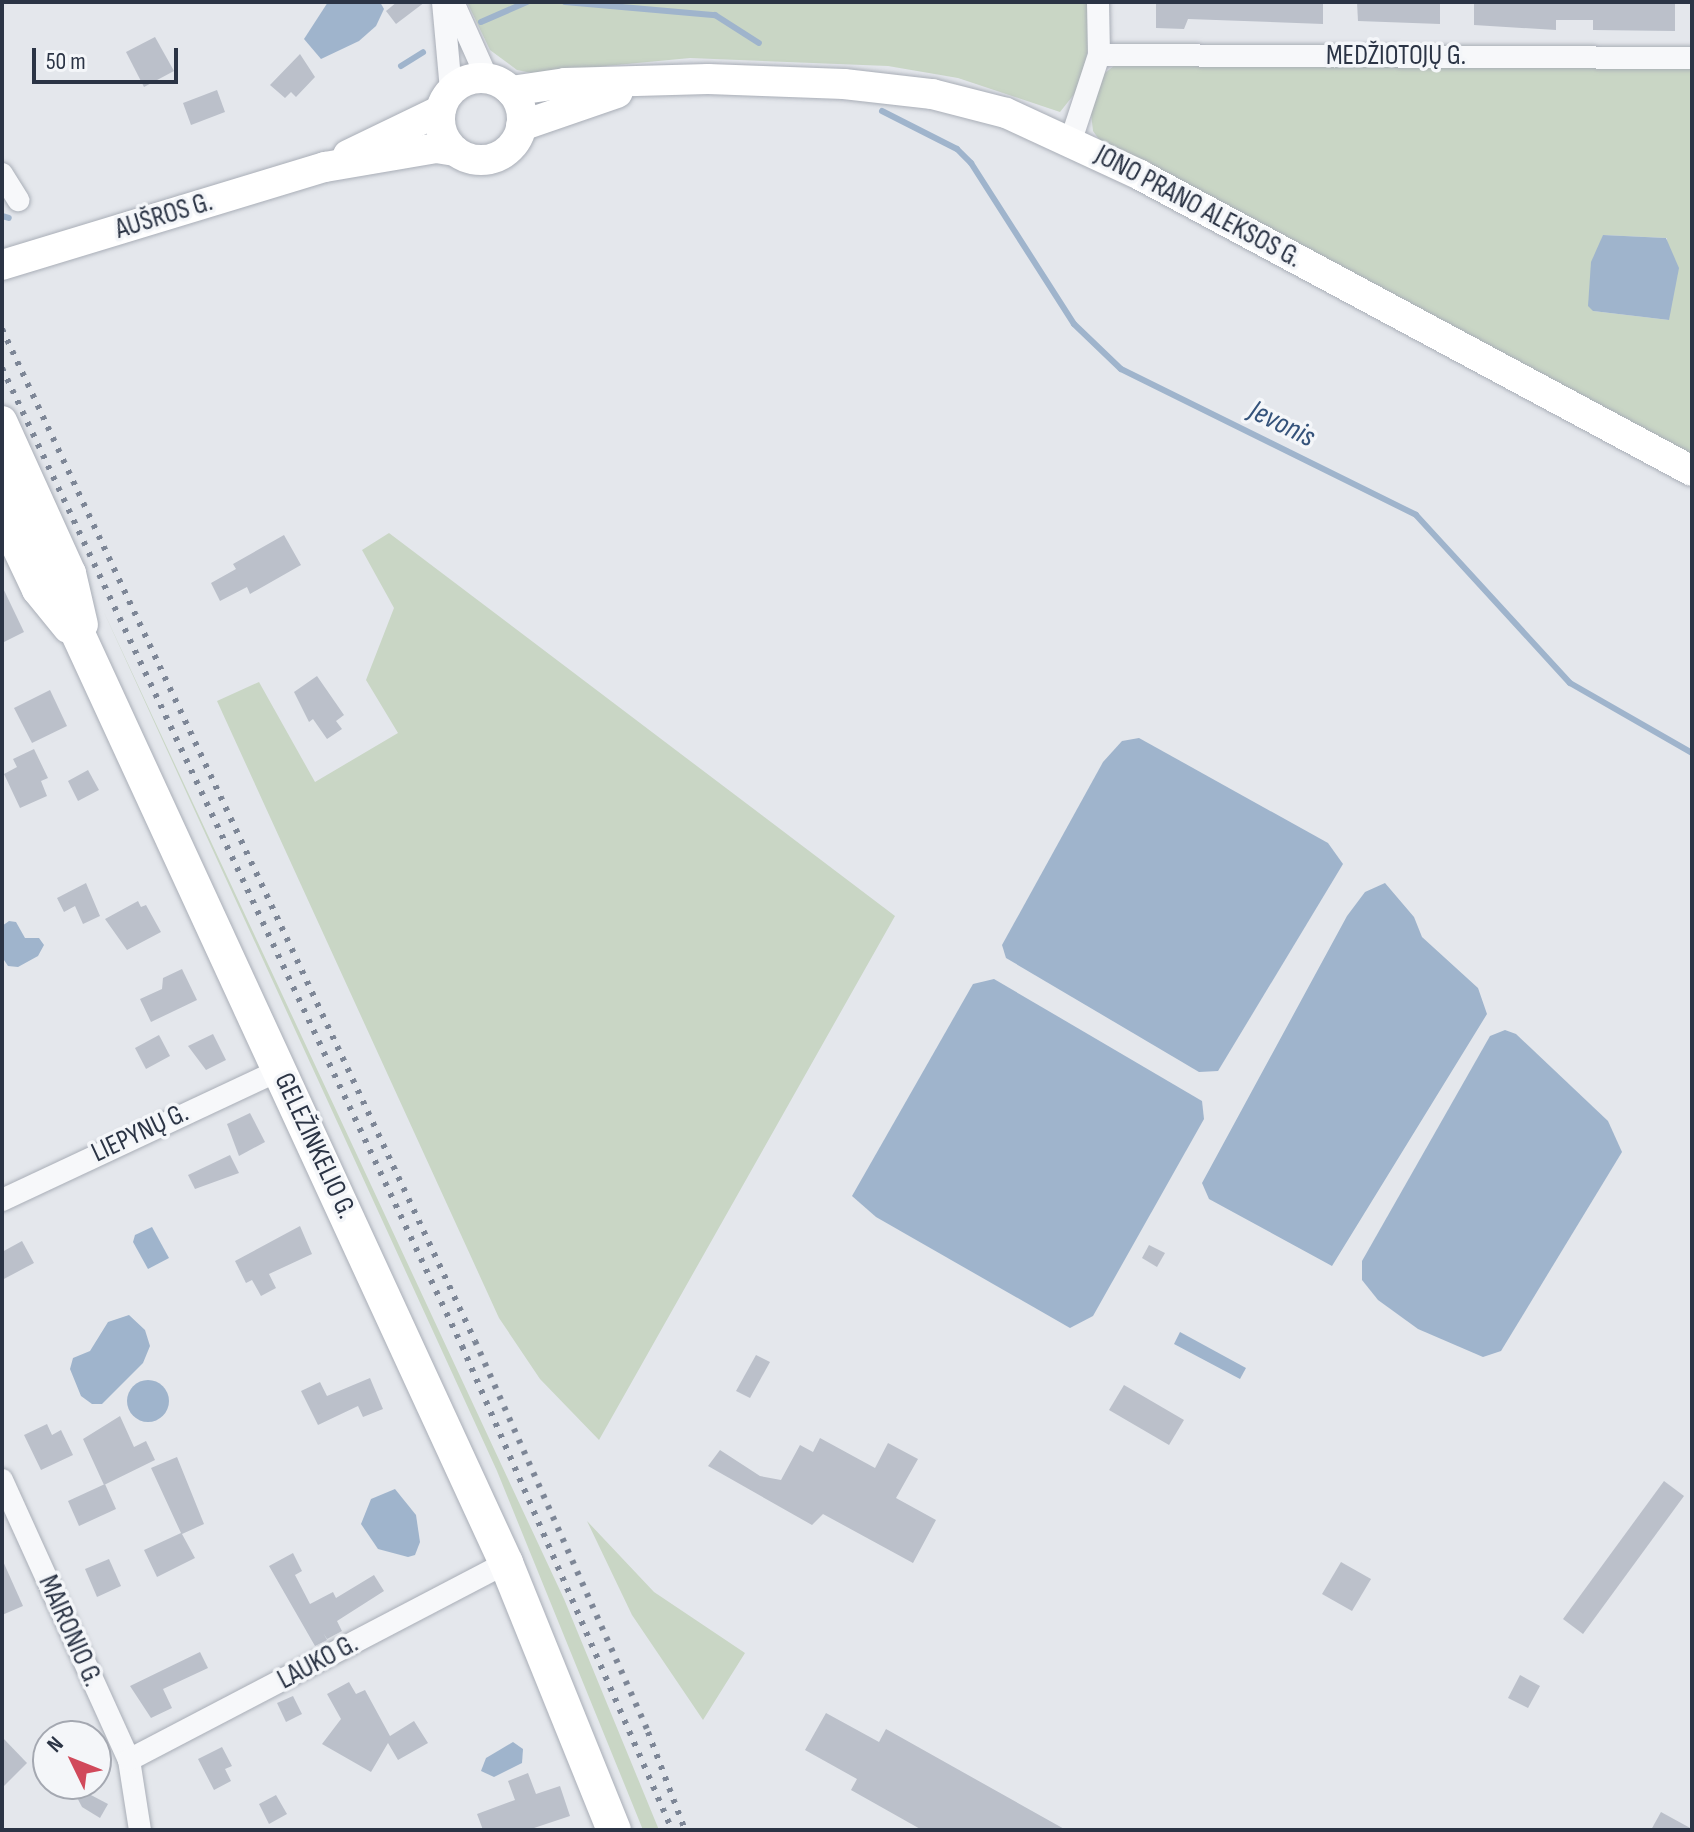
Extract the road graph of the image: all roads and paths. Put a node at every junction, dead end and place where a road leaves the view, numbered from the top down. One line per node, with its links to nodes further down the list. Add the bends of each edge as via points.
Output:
1 (443, 2): 8 (street)
2 (453, 2): 7 (street)
3 (1098, 2): 4 (street)
4 (1099, 55): 5 (street, MEDŽIOTOJŲ G.); 10 (street)
5 (1692, 58)
6 (662, 81): 7 (street, JONO PRANO ALEKSOS G.); 9 (street, JONO PRANO ALEKSOS G.); 10 (street, JONO PRANO ALEKSOS G., via 894,88 1006,113)
7 (499, 84): 8 (street, via 467,80); 9 (street, via 520,107)
8 (446, 100): 11 (street, via 442,133); 12 (street, AUŠROS G.)
9 (521, 126): 11 (street, via 514,144 498,156 477,160)
10 (1071, 140): 18 (street, JONO PRANO ALEKSOS G.)
11 (455, 151): 12 (street, AUŠROS G., via 436,148)
12 (325, 167): 15 (street, AUŠROS G.)
13 (2, 174): 14 (street)
14 (18, 200)
15 (2, 265)
16 (2, 421): 20 (street, via 71,573)
17 (2, 469): 20 (main road, GELEŽINKELIO G.)
18 (1692, 471)
19 (2, 516): 20 (street, via 37,590)
20 (91, 658): 21 (main road, GELEŽINKELIO G.)
21 (280, 1070): 22 (street, LIEPYNŲ G.); 24 (main road, GELEŽINKELIO G.)
22 (2, 1200)
23 (2, 1480): 25 (street, MAIRONIO G.)
24 (506, 1563): 25 (street, LAUKO G.); 27 (main road, GELEŽINKELIO G.)
25 (129, 1760): 26 (street, MAIRONIO G.)
26 (140, 1830)
27 (614, 1830)

